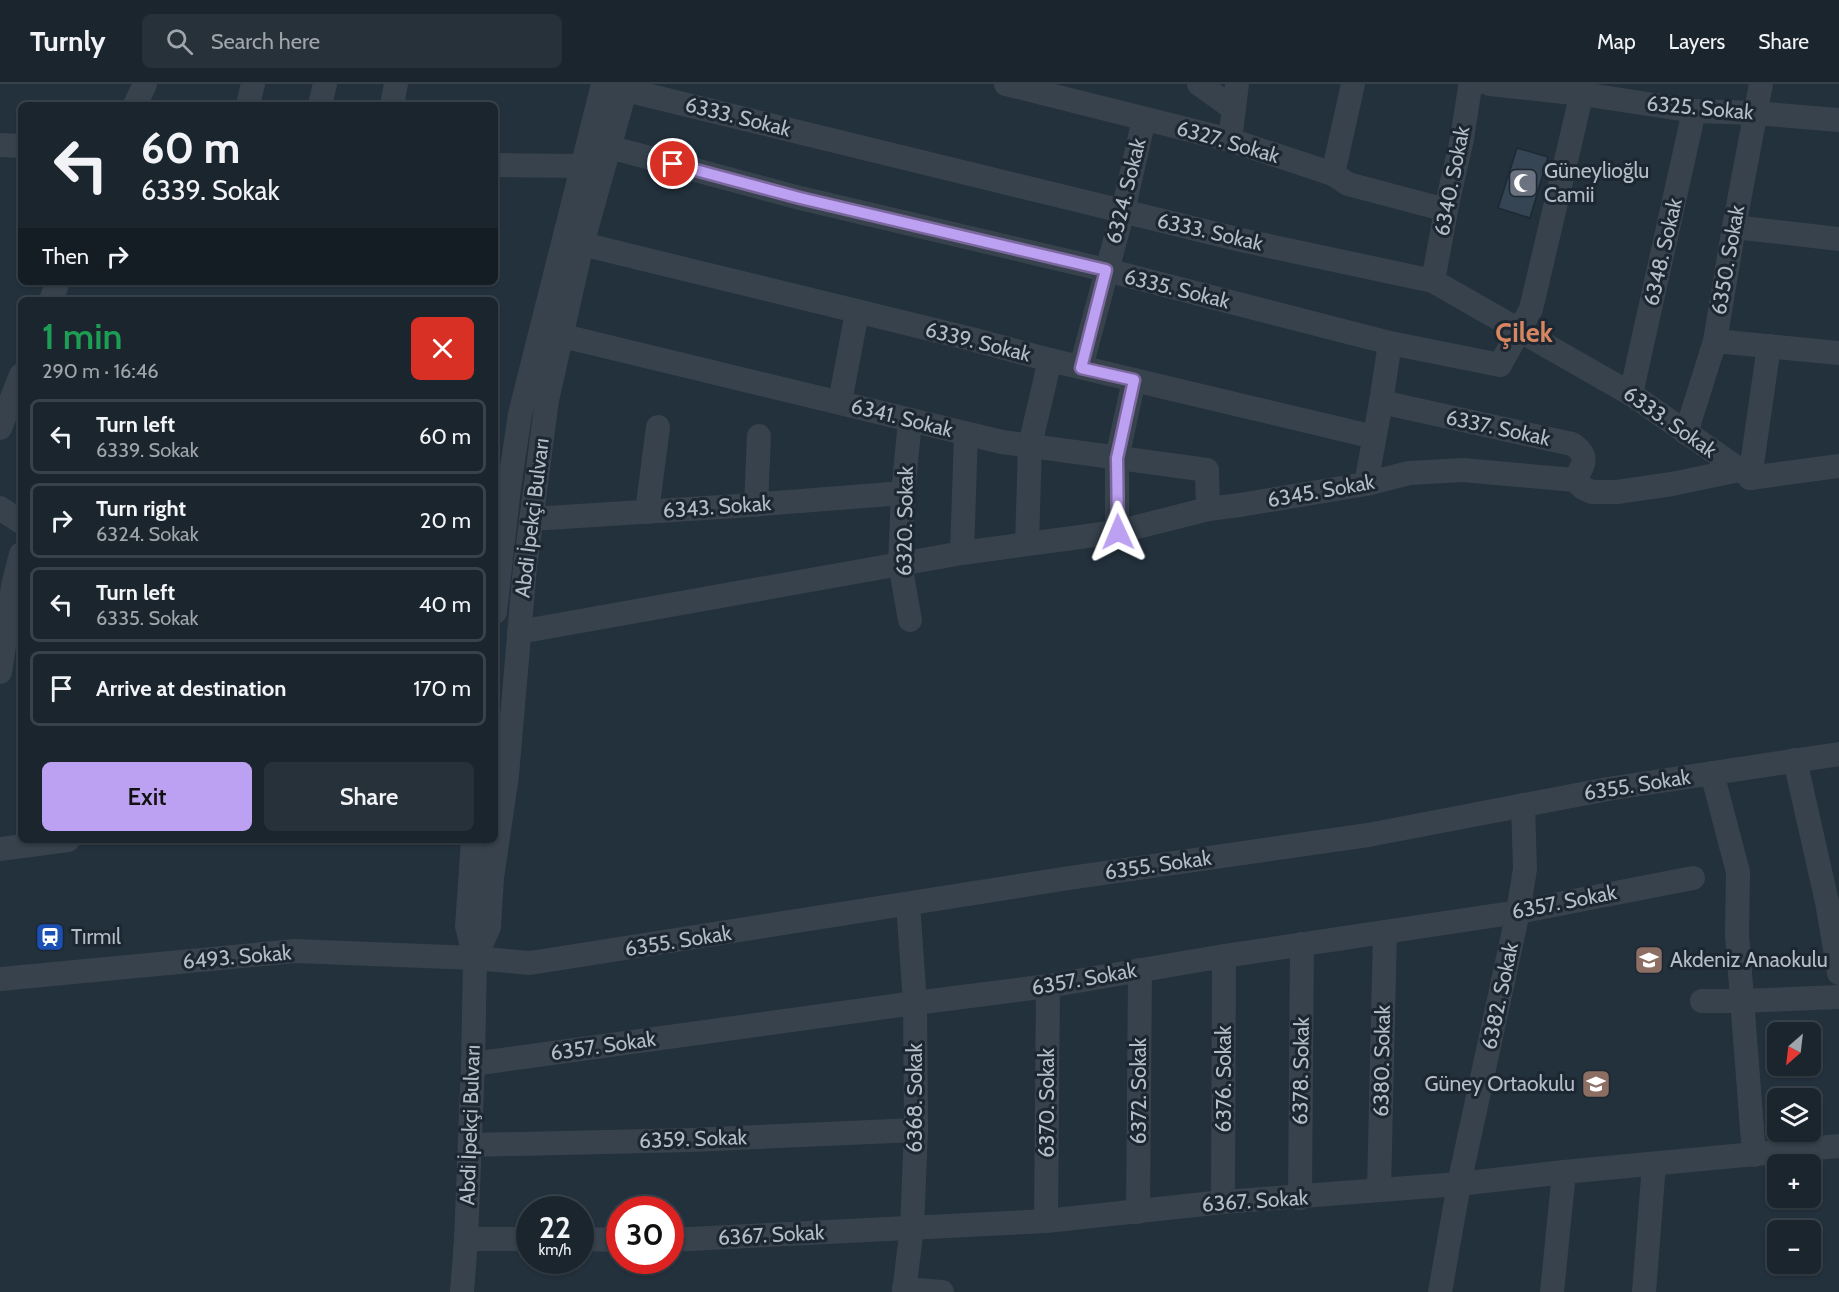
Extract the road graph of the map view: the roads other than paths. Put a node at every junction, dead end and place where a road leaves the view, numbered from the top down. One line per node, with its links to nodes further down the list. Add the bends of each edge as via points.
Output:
1 (145, 84): 14 (street)
2 (253, 84): 15 (street)
3 (325, 84): 16 (street)
4 (396, 84): 17 (street)
5 (1006, 84): 21 (street, 6327. Sokak)
6 (1199, 84): 18 (street)
7 (1237, 84): 18 (street)
8 (1353, 84): 29 (street)
9 (1475, 84): 30 (street, 6340. Sokak, via 1470,87)
10 (1490, 84): 13 (street, 6325. Sokak)
11 (1761, 84): 20 (street, 6350. Sokak)
12 (619, 86): 26 (street, Abdi İpekçi Bulvarı); 28 (street, Abdi İpekçi Bulvarı); 31 (street, 6333. Sokak)
13 (1583, 89): 19 (street, 6325. Sokak); 38 (street, via 1532,309)
14 (136, 102)
15 (249, 102)
16 (321, 102)
17 (393, 102)
18 (1234, 108): 23 (street)
19 (1694, 111): 20 (street, 6325. Sokak); 48 (street, 6348. Sokak)
20 (1755, 113): 22 (street, 6325. Sokak); 32 (street, 6350. Sokak)
21 (1144, 118): 23 (street, 6327. Sokak); 31 (street, 6324. Sokak)
22 (1839, 120)
23 (1230, 140): 29 (street, 6327. Sokak)
24 (0, 145): 25 (street)
25 (18, 146)
26 (609, 147): 34 (street, Abdi İpekçi Bulvarı); 35 (street, 6335. Sokak, via 800,198)
27 (498, 165): 28 (street)
28 (582, 166): 64 (street, Abdi İpekçi Bulvarı)
29 (1333, 174): 30 (street, 6327. Sokak, via 1348,184)
30 (1446, 210): 36 (street, 6340. Sokak)
31 (1123, 211): 35 (street, 6324. Sokak); 36 (street, 6333. Sokak)
32 (1734, 227): 33 (street); 40 (street, 6350. Sokak)
33 (1839, 239)
34 (582, 244): 37 (street, 6339. Sokak); 39 (street, Abdi İpekçi Bulvarı)
35 (1106, 270): 41 (street, 6335. Sokak); 45 (street, 6324. Sokak)
36 (1433, 281): 38 (street, 6333. Sokak)
37 (856, 312): 44 (street, 6339. Sokak); 49 (street)
38 (1521, 331): 41 (street, 6335. Sokak, via 1500,365); 48 (street, 6333. Sokak)
39 (563, 336): 49 (street, 6341. Sokak); 70 (street, Abdi İpekçi Bulvarı, via 547,400)
40 (1714, 341): 42 (street); 54 (street, 6350. Sokak)
41 (1390, 343): 50 (street)
42 (1768, 346): 43 (street); 61 (street)
43 (1839, 353)
44 (1050, 360): 45 (street, 6339. Sokak); 58 (street)
45 (1081, 368): 46 (street, 6339. Sokak)
46 (1134, 380): 57 (street, 6339. Sokak); 59 (street)
47 (18, 383): 53 (street)
48 (1631, 394): 54 (street, 6333. Sokak)
49 (840, 402): 51 (street, 6341. Sokak)
50 (1381, 402): 57 (street); 62 (street, 6337. Sokak, via 1572,444 1584,456)
51 (910, 421): 55 (street, 6341. Sokak); 65 (street, 6320. Sokak)
52 (657, 427): 69 (street)
53 (0, 428)
54 (1686, 433): 61 (street, 6333. Sokak)
55 (966, 434): 58 (street, 6341. Sokak); 74 (street)
56 (759, 436): 66 (street)
57 (1374, 437): 63 (street)
58 (1030, 445): 59 (street, 6341. Sokak); 73 (street)
59 (1117, 458): 68 (street, 6341. Sokak, via 1207,470); 72 (street)
60 (1839, 466): 61 (street, 6345. Sokak)
61 (1745, 474): 62 (street, 6345. Sokak, via 1617,492 1592,492)
62 (1575, 480): 63 (street, 6345. Sokak, via 1463,470 1409,473)
63 (1366, 484): 68 (street, 6345. Sokak)
64 (502, 490): 75 (street, Abdi İpekçi Bulvarı)
65 (903, 493): 66 (street, 6343. Sokak); 76 (street, 6320. Sokak)
66 (756, 505): 69 (street, 6343. Sokak)
67 (0, 508): 71 (street)
68 (1208, 509): 72 (street, 6345. Sokak)
69 (646, 512): 70 (street, 6343. Sokak)
70 (531, 519): 79 (street, Abdi İpekçi Bulvarı)
71 (18, 520)
72 (1118, 532): 73 (street, 6345. Sokak)
73 (1027, 544): 74 (street, 6345. Sokak)
74 (962, 553): 76 (street, 6345. Sokak)
75 (498, 560)
76 (900, 564): 78 (street, 6320. Sokak); 79 (street, 6345. Sokak)
77 (18, 566): 80 (street)
78 (910, 620)
79 (519, 632): 85 (street, Abdi İpekçi Bulvarı)
80 (0, 672)
81 (1839, 754): 82 (street, 6355. Sokak)
82 (1795, 760): 83 (street, 6355. Sokak); 91 (street)
83 (1712, 772): 84 (street, 6355. Sokak); 104 (street, via 1738,872)
84 (1523, 805): 92 (street, 6355. Sokak, via 1368,835); 93 (street, 6382. Sokak, via 1525,869)
85 (498, 837)
86 (45, 843): 89 (street)
87 (473, 843): 97 (street, Abdi İpekçi Bulvarı, via 467,926)
88 (497, 843): 97 (street, Abdi İpekçi Bulvarı, via 489,927)
89 (0, 849)
90 (1693, 878): 93 (street, 6357. Sokak)
91 (1833, 902): 99 (street)
92 (908, 904): 97 (street, 6355. Sokak, via 530,963); 105 (street, 6368. Sokak)
93 (1518, 912): 94 (street, 6357. Sokak); 113 (street, 6382. Sokak)
94 (1385, 932): 95 (street, 6357. Sokak); 114 (street, 6380. Sokak)
95 (1302, 944): 96 (street, 6357. Sokak); 115 (street, 6378. Sokak)
96 (1224, 956): 98 (street, 6357. Sokak); 116 (street, 6376. Sokak)
97 (475, 958): 100 (street, 6493. Sokak, via 296,951); 106 (street, Abdi İpekçi Bulvarı)
98 (1140, 970): 101 (street, 6357. Sokak); 117 (street, 6372. Sokak)
99 (1839, 973)
100 (0, 979)
101 (1048, 986): 105 (street, 6357. Sokak); 118 (street, 6370. Sokak)
102 (1839, 997): 104 (street)
103 (1702, 1001): 104 (street)
104 (1741, 1001): 110 (street)
105 (915, 1003): 106 (street, 6357. Sokak); 107 (street, 6368. Sokak)
106 (473, 1064): 108 (street, Abdi İpekçi Bulvarı)
107 (916, 1130): 108 (street, 6359. Sokak); 119 (street, 6368. Sokak)
108 (471, 1145): 120 (street, Abdi İpekçi Bulvarı)
109 (1839, 1146): 110 (street, 6367. Sokak)
110 (1754, 1155): 111 (street, 6367. Sokak)
111 (1654, 1164): 112 (street, 6367. Sokak); 128 (street)
112 (1564, 1172): 113 (street, 6367. Sokak); 127 (street)
113 (1459, 1185): 114 (street, 6367. Sokak); 126 (street, 6382. Sokak)
114 (1379, 1190): 115 (street, 6367. Sokak)
115 (1300, 1198): 116 (street, 6367. Sokak)
116 (1223, 1202): 117 (street, 6367. Sokak)
117 (1138, 1212): 118 (street, 6367. Sokak)
118 (1046, 1221): 119 (street, 6367. Sokak)
119 (912, 1227): 122 (street, 6367. Sokak); 123 (street, 6368. Sokak)
120 (466, 1239): 121 (street); 124 (street, Abdi İpekçi Bulvarı)
121 (516, 1239)
122 (684, 1239)
123 (904, 1290): 125 (street)
124 (462, 1292)
125 (942, 1292)
126 (1440, 1292)
127 (1552, 1292)
128 (1644, 1292)

